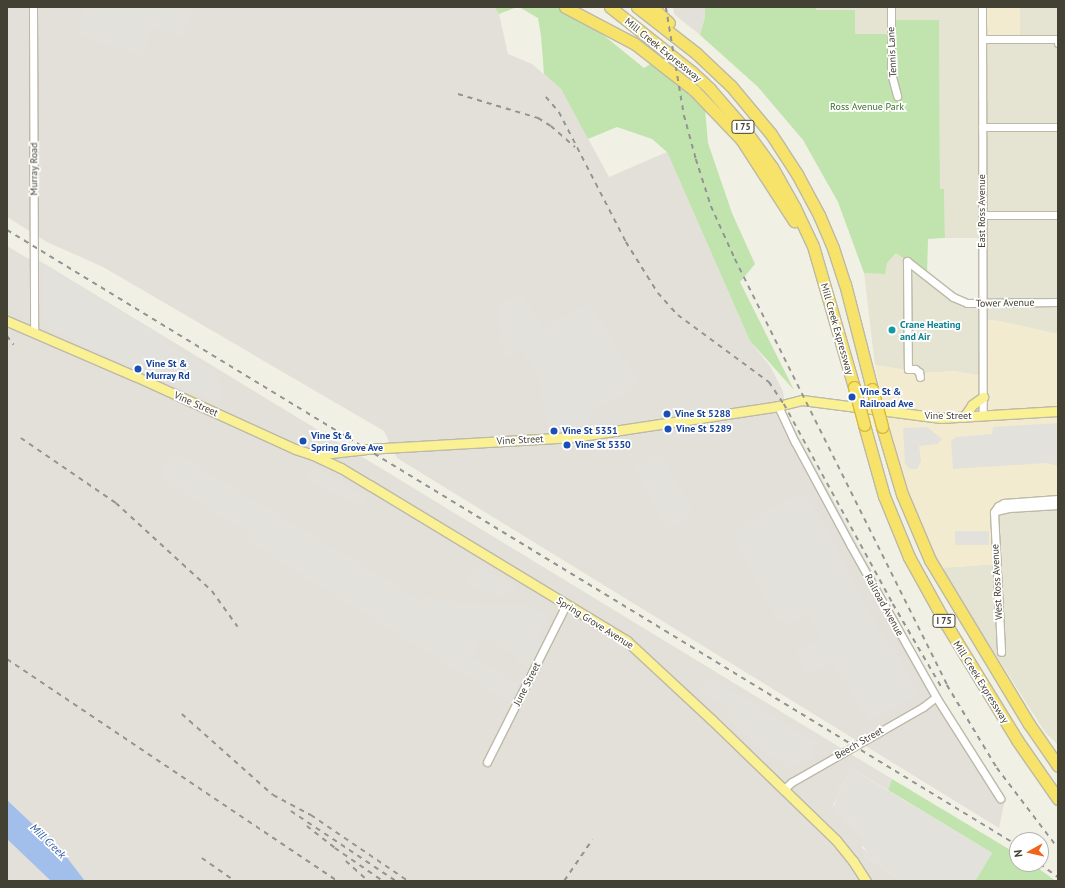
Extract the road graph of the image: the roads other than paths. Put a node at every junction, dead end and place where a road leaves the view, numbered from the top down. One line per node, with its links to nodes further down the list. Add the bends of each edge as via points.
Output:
1 (33, 7): 21 (street, Murray Road)
2 (565, 7): 17 (highway, via 647,52 694,90 725,121 750,151 795,221)
3 (610, 7): 17 (highway, Mill Creek Expressway / I 75, via 692,72 724,103 742,126 772,167 796,208)
4 (637, 7): 8 (highway, Mill Creek Expressway / I 75)
5 (652, 7): 8 (highway, via 673,28)
6 (891, 7): 12 (street, Tennis Lane, via 891,73)
7 (982, 7): 9 (street, East Ross Avenue)
8 (679, 39): 36 (highway, Mill Creek Expressway / I 75, bridge, via 715,70 752,109 775,140 807,192 838,262 902,494 930,560 1029,724)
9 (982, 39): 10 (street); 14 (street, East Ross Avenue)
10 (1058, 39): 11 (street)
11 (1058, 43)
12 (897, 96)
13 (1058, 127): 14 (street)
14 (982, 128): 15 (street, East Ross Avenue)
15 (982, 215): 16 (street); 19 (street, East Ross Avenue)
16 (1058, 215)
17 (825, 285): 39 (highway, Mill Creek Expressway / I 75, bridge, via 884,496 909,557 946,624 1013,733)
18 (1058, 302): 19 (street, Tower Avenue)
19 (983, 303): 22 (street, Tower Avenue, via 967,303 953,297 907,261 908,369 915,369); 23 (street, East Ross Avenue)
20 (7, 321): 21 (main road, Vine Street)
21 (34, 332): 28 (main road, Vine Street)
22 (920, 377)
23 (983, 397): 26 (street, East Ross Avenue); 27 (main road, via 972,405)
24 (778, 406): 27 (main road, Vine Street, via 802,400 929,417); 28 (main road, Vine Street, via 574,437 367,449); 34 (street, Railroad Avenue, via 840,525)
25 (1058, 411): 26 (main road, Vine Street)
26 (983, 415): 27 (main road, Vine Street)
27 (964, 417)
28 (313, 455): 32 (main road, Spring Grove Avenue, via 365,482)
29 (1058, 498): 31 (street, via 1004,503)
30 (1058, 505): 31 (street, via 1009,508)
31 (994, 512): 33 (street, West Ross Avenue)
32 (566, 605): 35 (street, June Street); 37 (main road, Spring Grove Avenue, via 638,650)
33 (1001, 652)
34 (936, 697): 37 (street, Beech Street, via 923,707 792,782); 38 (street, Railroad Avenue)
35 (487, 762)
36 (1058, 766)
37 (784, 790): 40 (main road, Spring Grove Avenue, via 836,840)
38 (1000, 798)
39 (1058, 799)
40 (866, 881)

